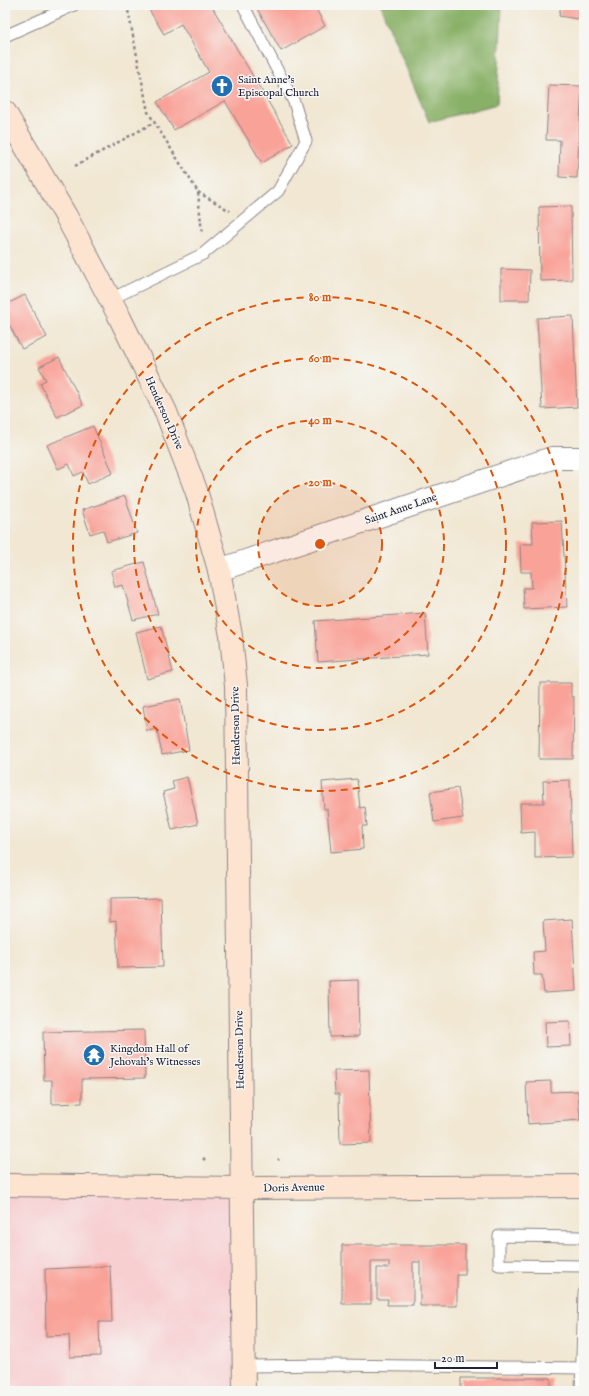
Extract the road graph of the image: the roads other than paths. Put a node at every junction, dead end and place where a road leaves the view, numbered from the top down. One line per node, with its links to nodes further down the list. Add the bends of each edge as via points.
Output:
1 (74, 5): 3 (lane)
2 (243, 5): 5 (lane, via 294,102 306,141 278,191 203,254)
3 (5, 36)
4 (5, 112): 5 (main road, Henderson Drive)
5 (111, 299): 7 (main road, Henderson Drive, via 166,412 196,490)
6 (584, 458): 7 (street, Saint Anne Lane, via 552,458)
7 (219, 570): 10 (main road, Henderson Drive, via 231,636 236,686)
8 (5, 1185): 10 (main road, Doris Avenue)
9 (584, 1186): 10 (main road, Doris Avenue)
10 (241, 1188): 14 (main road, Henderson Drive)
11 (584, 1237): 12 (lane, via 499,1236 499,1265)
12 (584, 1266)
13 (584, 1293): 15 (lane)
14 (243, 1366): 15 (lane); 16 (main road, Henderson Drive)
15 (583, 1368): 17 (lane)
16 (244, 1391)
17 (581, 1391)

